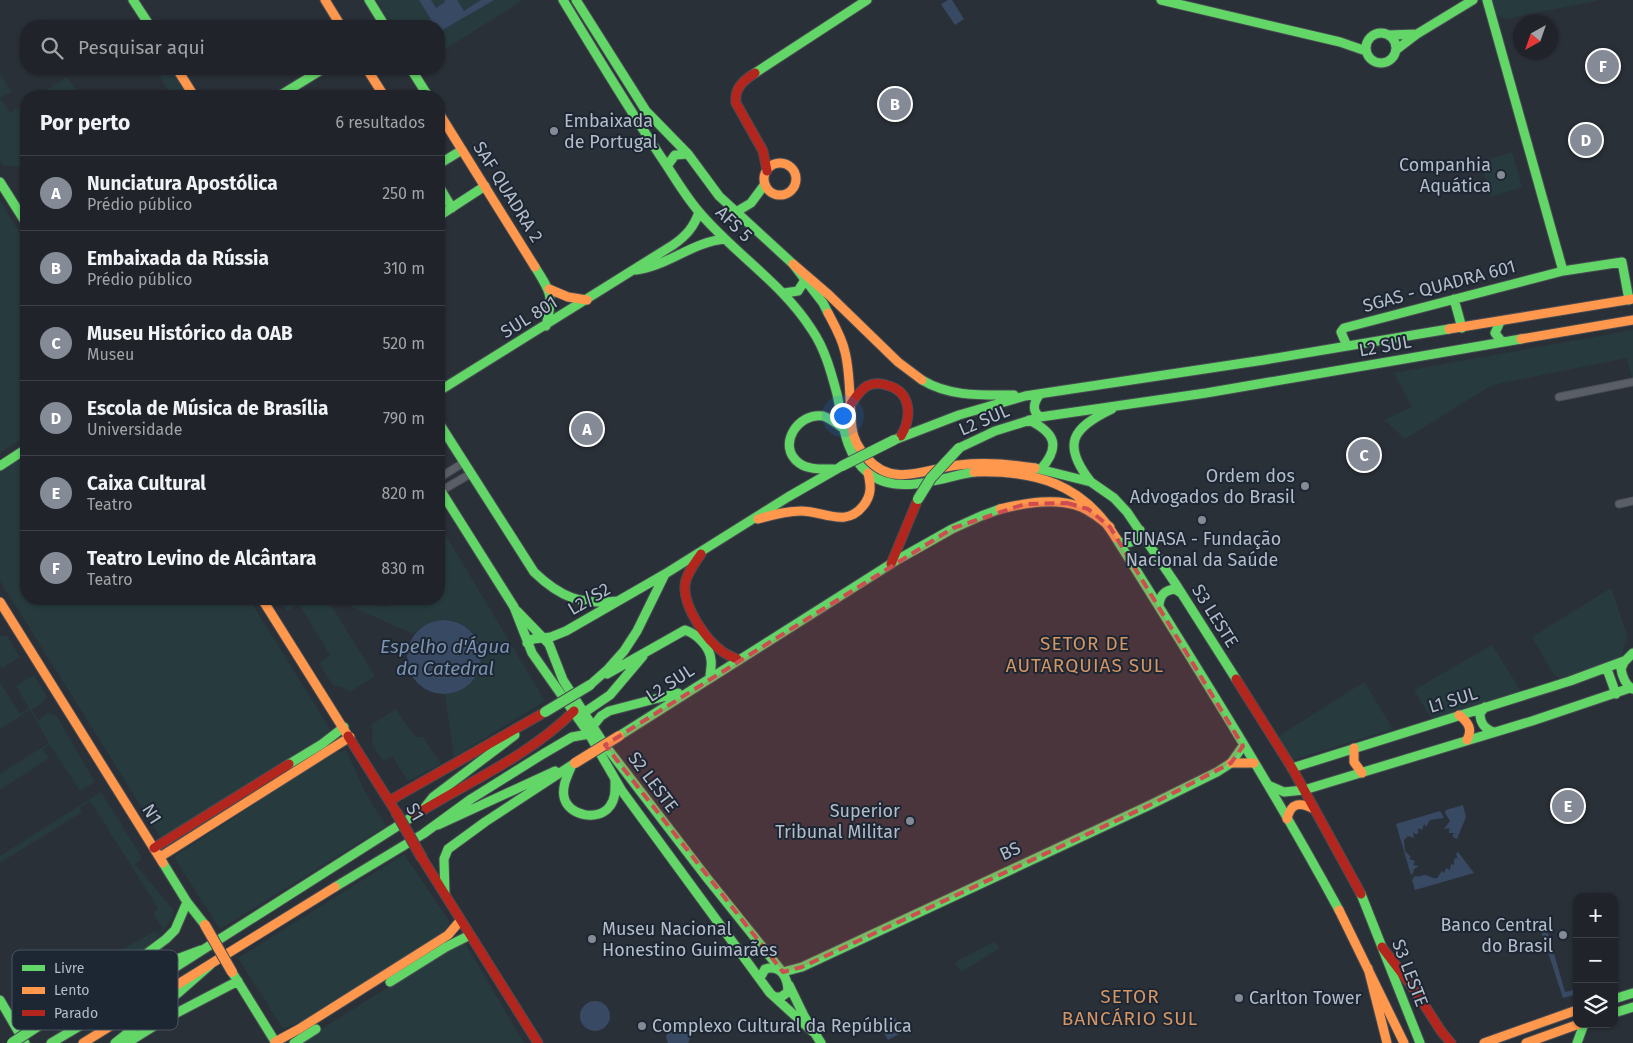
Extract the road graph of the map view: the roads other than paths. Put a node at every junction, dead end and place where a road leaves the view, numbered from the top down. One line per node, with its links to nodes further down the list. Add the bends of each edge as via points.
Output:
1 (133, 0): 10 (main road)
2 (325, 0): 11 (main road)
3 (369, 0): 12 (main road)
4 (562, 0): 31 (main road, AFS 5)
5 (576, 0): 28 (main road, AFS 5, via 646,111)
6 (866, 0): 27 (main road, via 778,56 738,88 736,104)
7 (1160, 0): 15 (main road)
8 (1473, 0): 13 (main road)
9 (1487, 0): 46 (main road)
10 (146, 20)
11 (337, 20)
12 (381, 20)
13 (1417, 34): 14 (main road); 16 (main road)
14 (1390, 35): 15 (main road, via 1377,33 1369,38); 16 (main road)
15 (1366, 46): 16 (main road, via 1372,60 1383,63 1393,57)
16 (1396, 50)
17 (181, 75): 21 (main road)
18 (313, 75): 22 (main road)
19 (371, 75): 23 (main road)
20 (415, 75): 24 (main road)
21 (190, 90)
22 (289, 90)
23 (380, 90)
24 (424, 90)
25 (445, 123): 26 (main road, SAF QUADRA 2)
26 (462, 150): 29 (main road); 34 (main road, SAF QUADRA 2)
27 (763, 151): 30 (main road); 32 (main road)
28 (688, 154): 31 (main road, via 675,155); 40 (main road, AFS 5, via 714,190)
29 (445, 160)
30 (782, 163): 32 (main road, via 772,165); 35 (main road, via 793,170 796,183 785,194)
31 (667, 166): 39 (main road, AFS 5)
32 (767, 171): 35 (main road, via 764,177)
33 (0, 182): 41 (main road)
34 (485, 186): 37 (main road); 48 (main road, SAF QUADRA 2)
35 (769, 188): 40 (main road); 42 (main road, via 751,210)
36 (445, 196): 37 (main road)
37 (452, 208): 38 (main road)
38 (445, 212)
39 (699, 212): 43 (main road, AFS 5); 44 (main road, SUL 801, via 690,234)
40 (736, 212): 42 (main road, AFS 5)
41 (20, 214)
42 (746, 222): 45 (main road, AFS 5)
43 (725, 239): 44 (main road, SUL 801, via 714,239); 49 (main road, AFS 5)
44 (670, 254): 52 (main road, SUL 801, via 654,268 636,270)
45 (793, 264): 47 (main road, AFS 5); 64 (main road, via 889,355 922,379 939,388 964,394)
46 (1563, 271): 50 (main road, SGAS - QUADRA 601); 51 (main road, SGAS - QUADRA 601, via 1622,262)
47 (806, 280): 49 (main road, via 800,289); 66 (main road, AFS 5, via 838,332 845,352)
48 (549, 288): 52 (main road, via 568,298); 55 (main road, via 551,304)
49 (784, 293): 70 (main road, AFS 5, via 816,336 824,354)
50 (1454, 299): 57 (main road); 59 (main road, SGAS - QUADRA 601, via 1344,328 1341,332)
51 (1631, 299): 54 (main road, L2 SUL)
52 (587, 300): 55 (main road, SUL 801)
53 (1633, 320): 58 (main road, L2 SUL)
54 (1500, 322): 56 (main road, L2 SUL); 58 (main road, via 1495,334)
55 (546, 326): 62 (main road, SUL 801)
56 (1474, 326): 57 (main road, L2 SUL); 60 (main road, via 1480,339)
57 (1462, 328): 59 (main road, L2 SUL)
58 (1502, 342): 60 (main road, L2 SUL)
59 (1347, 346): 63 (main road, L2 SUL)
60 (1474, 347): 67 (main road, L2 SUL)
61 (1633, 382): 65 (street)
62 (445, 387)
63 (1040, 394): 64 (main road, L2 SUL); 68 (main road, via 1033,407)
64 (1025, 396): 72 (main road, L2 SUL)
65 (1559, 397)
66 (851, 404): 72 (main road, via 870,385 888,385 897,389 906,396 910,408 907,428); 79 (main road, S3 LESTE, via 855,440 871,463 884,472 906,476 959,466 1008,464)
67 (1119, 405): 68 (main road, L2 SUL); 83 (main road, via 1085,423 1074,441 1074,456)
68 (1040, 417): 69 (main road, L2 SUL)
69 (1030, 420): 79 (main road, via 1044,428 1053,440 1053,454); 93 (main road, L2 SUL, bridge, via 959,448 931,478 918,499)
70 (843, 428): 78 (main road, via 825,417 810,416 796,426 789,441 794,460 806,468); 80 (main road, AFS 5, via 852,451)
71 (445, 433): 76 (main road)
72 (897, 438): 78 (main road, L2 SUL, bridge)
73 (20, 444): 75 (main road)
74 (20, 453): 77 (main road)
75 (0, 456)
76 (463, 463): 81 (street); 82 (main road)
77 (0, 466)
78 (839, 467): 88 (main road, L2 SUL)
79 (1042, 468): 83 (main road, S3 LESTE)
80 (868, 473): 88 (main road, via 869,498 863,508 852,516 842,518 795,511); 89 (main road, S3 LESTE, via 884,481 906,485 975,472 1023,474 1070,490 1093,507)
81 (445, 474)
82 (470, 474): 84 (street); 96 (main road, via 534,572 548,587 585,602)
83 (1092, 482): 90 (main road, S3 LESTE, via 1114,498)
84 (445, 486)
85 (445, 497): 100 (main road, S2 LESTE)
86 (1633, 501): 87 (street)
87 (1619, 504)
88 (747, 522): 92 (main road, L2 SUL)
89 (1110, 526): 91 (main road, S3 LESTE); 93 (main road, via 1077,504 1025,504 960,525)
90 (1140, 530): 91 (main road, via 1134,542); 95 (main road, S3 LESTE)
91 (1119, 542): 98 (main road, S3 LESTE)
92 (703, 551): 94 (main road, L2 SUL); 105 (main road, via 686,583 688,605 716,645)
93 (891, 564): 105 (main road, L2 SUL)
94 (665, 574): 96 (main road, L2/S2); 111 (main road, via 624,652)
95 (1182, 593): 98 (main road, via 1168,590); 129 (main road, S3 LESTE)
96 (618, 600): 101 (main road, L2/S2, via 566,632)
97 (0, 602): 141 (main road, N1)
98 (1158, 604): 124 (main road, S3 LESTE)
99 (266, 605): 119 (main road, S1)
100 (514, 607): 101 (main road, S2 LESTE); 102 (main road, S2 LESTE)
101 (543, 638): 102 (main road, L2/S2); 106 (main road, S2 LESTE)
102 (527, 643): 108 (main road, S2 LESTE)
103 (647, 652): 110 (main road, via 677,633 690,630 706,647 710,657); 111 (main road); 116 (main road, via 611,694 596,707)
104 (1633, 653): 107 (main road, L1 SUL)
105 (737, 659): 110 (main road, L2 SUL)
106 (556, 661): 108 (main road, via 549,668); 116 (main road, S2 LESTE)
107 (1624, 661): 109 (main road, L1 SUL); 112 (main road, via 1623,678)
108 (543, 668): 116 (main road, S2 LESTE)
109 (1607, 669): 114 (main road); 115 (main road, L1 SUL)
110 (710, 677): 113 (main road, L2 SUL)
111 (592, 683): 118 (main road, bridge)
112 (1632, 688): 114 (main road)
113 (687, 690): 120 (main road, via 609,711); 128 (main road, L2 SUL, bridge)
114 (1616, 694): 121 (main road)
115 (1485, 707): 117 (main road, L1 SUL); 121 (main road, via 1480,712 1480,720 1482,726)
116 (579, 712): 120 (main road, S2 LESTE); 136 (main road, via 523,751)
117 (1459, 715): 123 (main road, via 1471,728); 125 (main road, L1 SUL)
118 (529, 722): 134 (main road); 136 (main road, via 433,797)
119 (344, 727): 122 (main road, S1); 141 (main road)
120 (591, 730): 131 (main road, S2 LESTE); 138 (main road, via 565,740 471,799); 139 (main road, S2 LESTE)
121 (1493, 732): 123 (main road)
122 (350, 737): 134 (main road, S1); 141 (main road)
123 (1467, 740): 130 (main road)
124 (1243, 746): 126 (main road, BS); 127 (main road, S3 LESTE)
125 (1354, 748): 129 (main road, L1 SUL); 130 (main road, via 1352,762)
126 (1231, 763): 127 (main road, BS); 154 (main road, BS, via 1150,805)
127 (1254, 763): 132 (main road, S3 LESTE)
128 (574, 764): 131 (main road, via 563,782 562,793 566,805 574,812 588,817 607,810 616,795); 138 (main road); 142 (main road, L2 SUL, via 448,849 444,859)
129 (1292, 768): 133 (main road, S3 LESTE)
130 (1362, 773): 133 (main road)
131 (615, 780): 140 (main road, S2 LESTE)
132 (1268, 785): 133 (main road, via 1284,792); 137 (main road, S3 LESTE)
133 (1304, 790): 135 (main road, S3 LESTE)
134 (389, 800): 142 (main road, S1, bridge)
135 (1314, 809): 137 (main road, via 1307,805 1294,805); 146 (main road, S3 LESTE, via 1364,897)
136 (422, 811): 148 (main road)
137 (1287, 819): 152 (main road, S3 LESTE, via 1351,931)
138 (438, 825): 151 (main road)
139 (677, 840): 140 (main road, via 672,847); 154 (main road, S2 LESTE)
140 (663, 846): 155 (main road, S2 LESTE)
141 (157, 852): 143 (main road, N1)
142 (445, 895): 144 (main road, S1)
143 (187, 902): 147 (main road, via 174,930); 153 (main road, N1, bridge, via 205,925)
144 (460, 921): 145 (main road, S1); 177 (main road, via 448,935)
145 (470, 936): 183 (main road, via 446,947); 184 (main road, S1)
146 (1382, 947): 188 (main road, S3 LESTE); 189 (main road)
147 (150, 950)
148 (201, 950): 149 (main road); 150 (main road)
149 (178, 959)
150 (178, 965)
151 (210, 965): 156 (main road); 157 (main road)
152 (1368, 968): 186 (main road); 187 (main road, S3 LESTE)
153 (235, 976): 163 (main road); 177 (main road, N1)
154 (785, 977): 155 (main road, via 774,967 768,967); 159 (main road, via 788,992); 175 (main road, S2 LESTE)
155 (760, 978): 159 (main road)
156 (178, 983)
157 (178, 993)
158 (1633, 993): 160 (main road)
159 (775, 997): 175 (main road, S2 LESTE)
160 (1618, 998)
161 (0, 1000): 166 (main road)
162 (1633, 1007): 165 (main road)
163 (178, 1011)
164 (1573, 1011): 190 (main road)
165 (1618, 1012)
166 (12, 1018)
167 (1573, 1026): 191 (main road)
168 (1582, 1028): 192 (main road)
169 (20, 1030): 176 (main road)
170 (32, 1030): 178 (main road, bridge)
171 (73, 1030): 179 (main road)
172 (104, 1030): 180 (main road)
173 (131, 1030): 181 (main road)
174 (148, 1030): 182 (main road)
175 (814, 1032): 185 (main road, S2 LESTE)
176 (27, 1041)
177 (275, 1042)
178 (12, 1043)
179 (51, 1043)
180 (83, 1043)
181 (115, 1043)
182 (127, 1043)
183 (294, 1043)
184 (538, 1043)
185 (821, 1043)
186 (1387, 1043)
187 (1404, 1043)
188 (1420, 1043)
189 (1451, 1043)
190 (1484, 1043)
191 (1526, 1043)
192 (1577, 1043)

